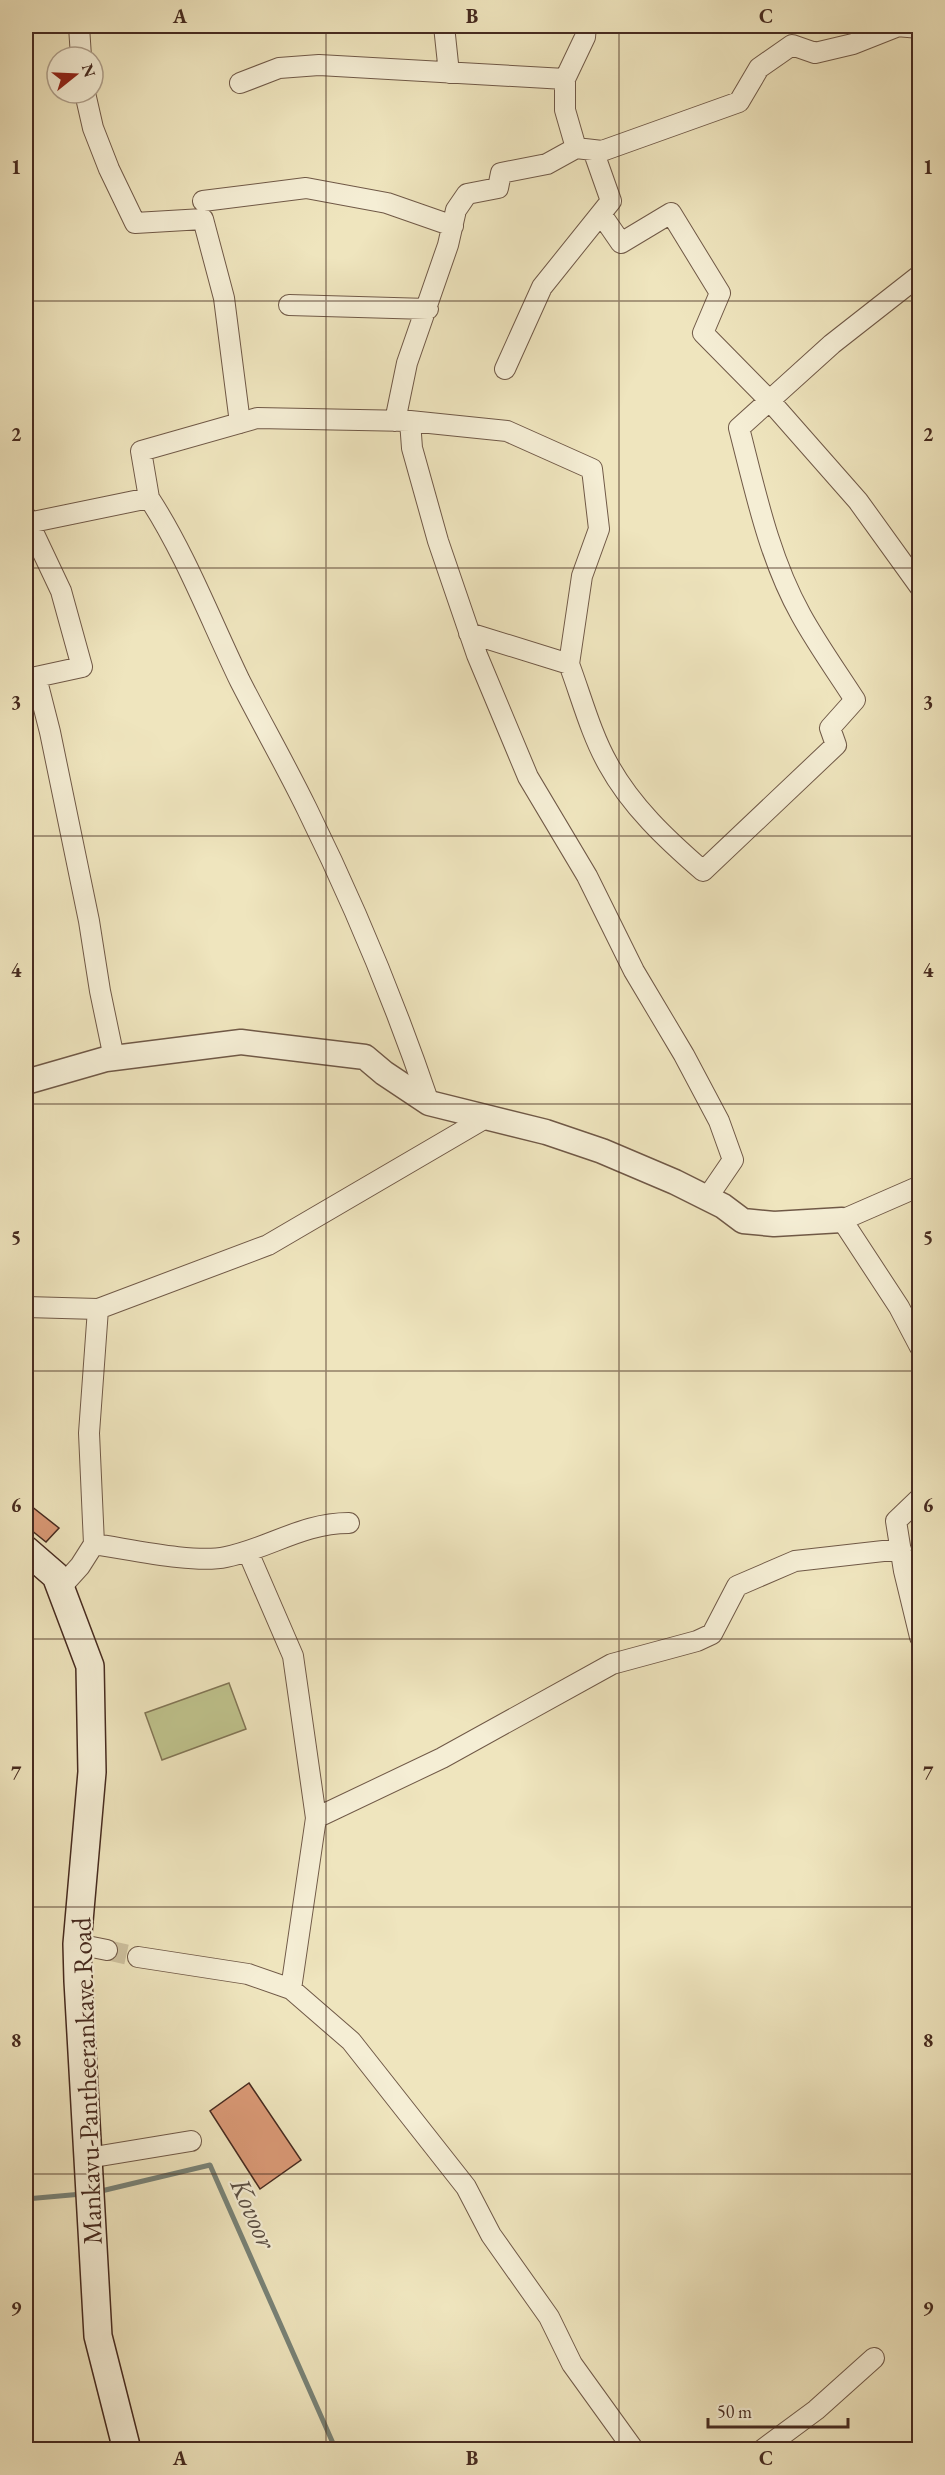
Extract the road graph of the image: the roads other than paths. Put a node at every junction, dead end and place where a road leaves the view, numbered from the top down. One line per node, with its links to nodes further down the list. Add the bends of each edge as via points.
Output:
1 (79, 26): 6 (street)
2 (444, 26): 7 (street)
3 (586, 26): 8 (street)
4 (896, 26): 5 (street); 11 (street, via 853,44 815,53 792,45 759,68 740,102 602,151)
5 (920, 28)
6 (80, 45)
7 (449, 73): 8 (street); 9 (street, via 319,65 279,68)
8 (565, 80): 11 (street, via 565,110)
9 (240, 83)
10 (88, 105): 21 (street, via 109,169 135,223 203,219 224,298)
11 (585, 149): 13 (street, via 611,201); 14 (street, via 547,164 501,173 498,188 467,194 456,210)
12 (203, 201): 14 (street, via 306,188 387,202)
13 (601, 214): 18 (street, via 542,286); 19 (street, via 621,243 670,213 720,293 703,333)
14 (453, 226): 17 (street)
15 (920, 275): 19 (street, via 832,344)
16 (289, 304): 17 (street)
17 (428, 309): 20 (street, via 407,363)
18 (505, 369)
19 (770, 401): 24 (street, via 858,501); 26 (street, via 739,428 779,567 800,614 855,700 830,728 836,745 703,871 664,838 625,791 607,762)
20 (402, 421): 21 (street, via 257,417); 25 (street); 26 (street, via 507,431 592,469 599,530 582,576)
21 (240, 423): 22 (street, via 141,451)
22 (149, 498): 23 (street); 29 (street, via 167,525 210,620 307,809 368,944)
23 (27, 520): 27 (street, via 61,591 82,667 36,677)
24 (920, 587)
25 (469, 633): 26 (street); 32 (street, via 528,777 587,876 634,971 718,1121 733,1160)
26 (569, 664)
27 (114, 1058): 28 (street); 29 (street, via 241,1042 365,1057)
28 (26, 1082)
29 (429, 1103): 30 (street)
30 (487, 1117): 32 (street, via 602,1151); 35 (street, via 268,1245)
31 (920, 1186): 33 (street)
32 (707, 1198): 33 (street, via 743,1221 774,1224)
33 (842, 1220): 36 (street, via 899,1307)
34 (26, 1307): 35 (street)
35 (98, 1309): 39 (street, via 89,1433)
36 (920, 1347)
37 (920, 1498): 40 (street, via 896,1521)
38 (349, 1523): 42 (street, via 329,1523 286,1535)
39 (94, 1544): 42 (street, via 200,1558); 43 (street)
40 (901, 1549): 44 (street); 45 (street, via 795,1561 737,1586 712,1634 612,1664 442,1758)
41 (26, 1550): 43 (main road, Mankavu-Pantheerankave Road, via 56,1576)
42 (248, 1552): 45 (street, via 293,1656)
43 (61, 1587): 46 (main road, Mankavu-Pantheerankave Road, via 90,1666 92,1772)
44 (920, 1637)
45 (316, 1818): 49 (street)
46 (77, 1944): 47 (street); 51 (main road, Mankavu-Pantheerankave Road)
47 (107, 1950)
48 (138, 1957): 49 (street, via 248,1974)
49 (291, 1989): 54 (street, via 351,2041 466,2187 491,2235 549,2318 572,2364)
50 (191, 2141): 51 (street)
51 (88, 2162): 53 (main road, Mankavu-Pantheerankave Road, via 98,2336)
52 (874, 2358): 55 (street, via 816,2410)
53 (127, 2450)
54 (634, 2450)
55 (762, 2450)

